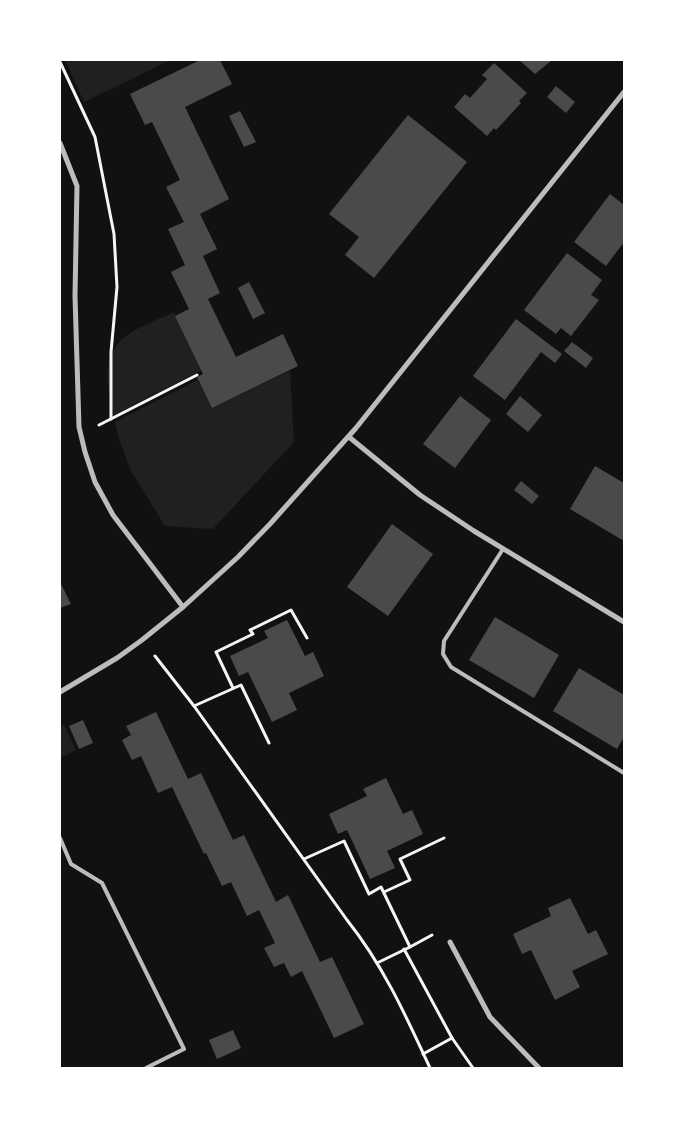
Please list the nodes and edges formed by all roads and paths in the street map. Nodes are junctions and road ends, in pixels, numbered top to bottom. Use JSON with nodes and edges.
{"nodes":[{"id":1,"x":60,"y":62,"type":"edge"},
{"id":2,"x":624,"y":92,"type":"edge"},
{"id":3,"x":60,"y":143,"type":"edge"},
{"id":4,"x":197,"y":375,"type":"dead end"},
{"id":5,"x":111,"y":419,"type":"junction"},
{"id":6,"x":79,"y":427,"type":"junction"},
{"id":7,"x":349,"y":436,"type":"junction"},
{"id":8,"x":503,"y":548,"type":"junction"},
{"id":9,"x":183,"y":607,"type":"junction"},
{"id":10,"x":624,"y":622,"type":"edge"},
{"id":11,"x":307,"y":638,"type":"dead end"},
{"id":12,"x":142,"y":640,"type":"junction"},
{"id":13,"x":233,"y":688,"type":"junction"},
{"id":14,"x":60,"y":692,"type":"edge"},
{"id":15,"x":194,"y":706,"type":"junction"},
{"id":16,"x":270,"y":743,"type":"dead end"},
{"id":17,"x":624,"y":773,"type":"edge"},
{"id":18,"x":60,"y":838,"type":"edge"},
{"id":19,"x":444,"y":838,"type":"dead end"},
{"id":20,"x":304,"y":858,"type":"junction"},
{"id":21,"x":384,"y":892,"type":"junction"},
{"id":22,"x":450,"y":942,"type":"dead end"},
{"id":23,"x":404,"y":949,"type":"junction"},
{"id":24,"x":377,"y":963,"type":"junction"},
{"id":25,"x":452,"y":1038,"type":"junction"},
{"id":26,"x":423,"y":1054,"type":"junction"},
{"id":27,"x":146,"y":1068,"type":"edge"},
{"id":28,"x":430,"y":1068,"type":"edge"},
{"id":29,"x":474,"y":1068,"type":"edge"},
{"id":30,"x":539,"y":1068,"type":"edge"}],
"edges":[{"from":1,"to":5,"type":"path"},
{"from":2,"to":7,"type":"street"},
{"from":3,"to":6,"type":"street"},
{"from":4,"to":5,"type":"path"},
{"from":5,"to":6,"type":"path"},
{"from":6,"to":9,"type":"street"},
{"from":7,"to":8,"type":"street"},
{"from":7,"to":9,"type":"street"},
{"from":8,"to":10,"type":"street"},
{"from":8,"to":17,"type":"lane"},
{"from":9,"to":12,"type":"street"},
{"from":11,"to":13,"type":"path"},
{"from":12,"to":14,"type":"street"},
{"from":12,"to":15,"type":"path"},
{"from":13,"to":15,"type":"path"},
{"from":13,"to":16,"type":"path"},
{"from":15,"to":20,"type":"path"},
{"from":18,"to":27,"type":"lane"},
{"from":19,"to":21,"type":"path"},
{"from":20,"to":21,"type":"path"},
{"from":20,"to":24,"type":"path"},
{"from":21,"to":23,"type":"path"},
{"from":22,"to":30,"type":"street"},
{"from":23,"to":24,"type":"path"},
{"from":23,"to":25,"type":"path"},
{"from":24,"to":26,"type":"path"},
{"from":25,"to":26,"type":"path"},
{"from":25,"to":29,"type":"path"},
{"from":26,"to":28,"type":"path"}]}
